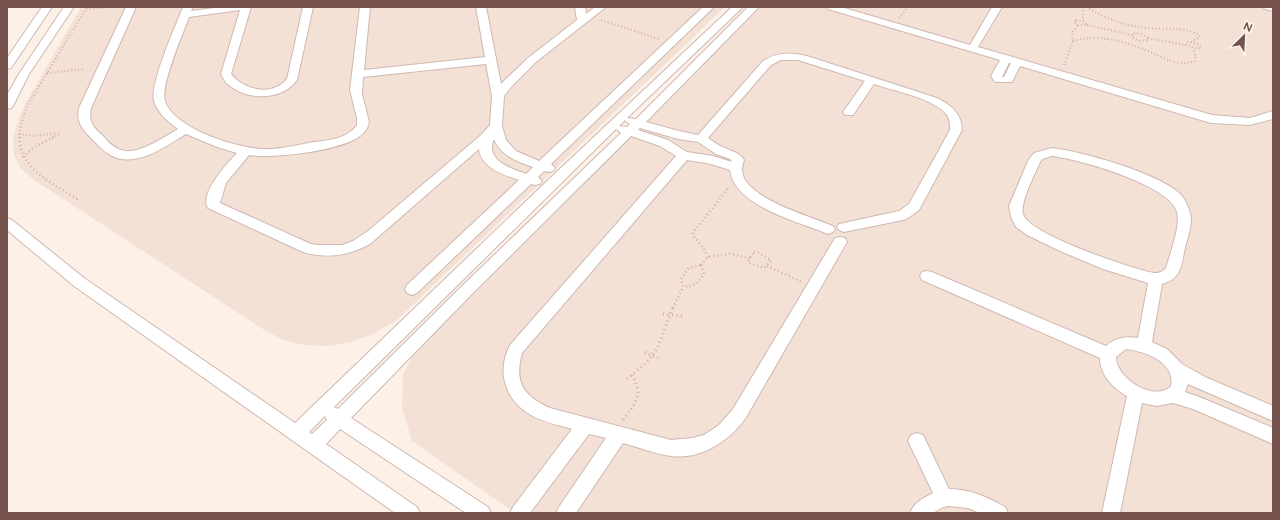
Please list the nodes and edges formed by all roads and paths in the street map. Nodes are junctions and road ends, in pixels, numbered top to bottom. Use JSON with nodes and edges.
{"nodes":[{"id":1,"x":47,"y":7,"type":"edge"},
{"id":2,"x":69,"y":7,"type":"edge"},
{"id":3,"x":108,"y":7,"type":"edge"},
{"id":4,"x":132,"y":7,"type":"edge"},
{"id":5,"x":245,"y":7,"type":"edge"},
{"id":6,"x":308,"y":7,"type":"edge"},
{"id":7,"x":365,"y":7,"type":"edge"},
{"id":8,"x":481,"y":7,"type":"edge"},
{"id":9,"x":580,"y":7,"type":"edge"},
{"id":10,"x":601,"y":7,"type":"edge"},
{"id":11,"x":709,"y":7,"type":"edge"},
{"id":12,"x":738,"y":7,"type":"edge"},
{"id":13,"x":754,"y":7,"type":"edge"},
{"id":14,"x":831,"y":7,"type":"edge"},
{"id":15,"x":997,"y":7,"type":"edge"},
{"id":16,"x":1083,"y":7,"type":"edge"},
{"id":17,"x":1086,"y":7,"type":"edge"},
{"id":18,"x":1268,"y":7,"type":"edge"},
{"id":19,"x":86,"y":8,"type":"edge"},
{"id":20,"x":1273,"y":8,"type":"edge"},
{"id":21,"x":186,"y":11,"type":"edge"},
{"id":22,"x":586,"y":19,"type":"junction"},
{"id":23,"x":1083,"y":21,"type":"junction"},
{"id":24,"x":1087,"y":24,"type":"junction"},
{"id":25,"x":1078,"y":25,"type":"junction"},
{"id":26,"x":1147,"y":28,"type":"junction"},
{"id":27,"x":1142,"y":34,"type":"junction"},
{"id":28,"x":1132,"y":35,"type":"junction"},
{"id":29,"x":1148,"y":38,"type":"junction"},
{"id":30,"x":1073,"y":41,"type":"junction"},
{"id":31,"x":1139,"y":41,"type":"junction"},
{"id":32,"x":1192,"y":42,"type":"junction"},
{"id":33,"x":670,"y":43,"type":"junction"},
{"id":34,"x":1186,"y":45,"type":"junction"},
{"id":35,"x":1137,"y":47,"type":"junction"},
{"id":36,"x":972,"y":49,"type":"junction"},
{"id":37,"x":1193,"y":49,"type":"junction"},
{"id":38,"x":41,"y":50,"type":"junction"},
{"id":39,"x":17,"y":52,"type":"junction"},
{"id":40,"x":1006,"y":59,"type":"junction"},
{"id":41,"x":491,"y":60,"type":"junction"},
{"id":42,"x":1017,"y":62,"type":"junction"},
{"id":43,"x":7,"y":66,"type":"edge"},
{"id":44,"x":85,"y":69,"type":"dead end"},
{"id":45,"x":47,"y":74,"type":"junction"},
{"id":46,"x":358,"y":74,"type":"junction"},
{"id":47,"x":1060,"y":74,"type":"junction"},
{"id":48,"x":871,"y":80,"type":"junction"},
{"id":49,"x":498,"y":96,"type":"junction"},
{"id":50,"x":7,"y":106,"type":"edge"},
{"id":51,"x":849,"y":112,"type":"dead end"},
{"id":52,"x":1273,"y":115,"type":"edge"},
{"id":53,"x":617,"y":122,"type":"junction"},
{"id":54,"x":634,"y":127,"type":"junction"},
{"id":55,"x":186,"y":129,"type":"junction"},
{"id":56,"x":492,"y":130,"type":"junction"},
{"id":57,"x":19,"y":134,"type":"junction"},
{"id":58,"x":701,"y":139,"type":"junction"},
{"id":59,"x":246,"y":151,"type":"junction"},
{"id":60,"x":684,"y":155,"type":"junction"},
{"id":61,"x":23,"y":157,"type":"junction"},
{"id":62,"x":541,"y":166,"type":"junction"},
{"id":63,"x":736,"y":166,"type":"junction"},
{"id":64,"x":565,"y":172,"type":"junction"},
{"id":65,"x":529,"y":179,"type":"junction"},
{"id":66,"x":739,"y":179,"type":"junction"},
{"id":67,"x":550,"y":185,"type":"junction"},
{"id":68,"x":79,"y":200,"type":"dead end"},
{"id":69,"x":7,"y":223,"type":"edge"},
{"id":70,"x":844,"y":227,"type":"junction"},
{"id":71,"x":828,"y":229,"type":"junction"},
{"id":72,"x":840,"y":242,"type":"junction"},
{"id":73,"x":708,"y":257,"type":"junction"},
{"id":74,"x":750,"y":258,"type":"junction"},
{"id":75,"x":701,"y":265,"type":"junction"},
{"id":76,"x":767,"y":266,"type":"junction"},
{"id":77,"x":927,"y":276,"type":"dead end"},
{"id":78,"x":1156,"y":279,"type":"junction"},
{"id":79,"x":683,"y":287,"type":"junction"},
{"id":80,"x":813,"y":288,"type":"junction"},
{"id":81,"x":412,"y":289,"type":"dead end"},
{"id":82,"x":663,"y":314,"type":"dead end"},
{"id":83,"x":670,"y":314,"type":"junction"},
{"id":84,"x":684,"y":316,"type":"dead end"},
{"id":85,"x":1144,"y":345,"type":"junction"},
{"id":86,"x":645,"y":352,"type":"dead end"},
{"id":87,"x":1108,"y":354,"type":"junction"},
{"id":88,"x":652,"y":355,"type":"junction"},
{"id":89,"x":658,"y":358,"type":"dead end"},
{"id":90,"x":1177,"y":369,"type":"junction"},
{"id":91,"x":632,"y":375,"type":"junction"},
{"id":92,"x":627,"y":379,"type":"dead end"},
{"id":93,"x":349,"y":380,"type":"junction"},
{"id":94,"x":367,"y":390,"type":"junction"},
{"id":95,"x":1136,"y":393,"type":"junction"},
{"id":96,"x":1173,"y":396,"type":"junction"},
{"id":97,"x":322,"y":407,"type":"junction"},
{"id":98,"x":1273,"y":414,"type":"edge"},
{"id":99,"x":339,"y":419,"type":"junction"},
{"id":100,"x":585,"y":425,"type":"junction"},
{"id":101,"x":296,"y":433,"type":"junction"},
{"id":102,"x":619,"y":434,"type":"junction"},
{"id":103,"x":1273,"y":436,"type":"edge"},
{"id":104,"x":917,"y":441,"type":"dead end"},
{"id":105,"x":313,"y":445,"type":"junction"},
{"id":106,"x":944,"y":498,"type":"junction"},
{"id":107,"x":411,"y":513,"type":"edge"},
{"id":108,"x":482,"y":513,"type":"edge"},
{"id":109,"x":518,"y":513,"type":"edge"},
{"id":110,"x":565,"y":513,"type":"edge"},
{"id":111,"x":919,"y":513,"type":"edge"},
{"id":112,"x":999,"y":513,"type":"edge"},
{"id":113,"x":1111,"y":513,"type":"edge"}],
"edges":[{"from":1,"to":39,"type":"street"},
{"from":2,"to":38,"type":"street"},
{"from":3,"to":19,"type":"path"},
{"from":4,"to":55,"type":"street"},
{"from":5,"to":6,"type":"street"},
{"from":5,"to":21,"type":"street"},
{"from":7,"to":46,"type":"street"},
{"from":8,"to":41,"type":"street"},
{"from":9,"to":22,"type":"street"},
{"from":10,"to":22,"type":"street"},
{"from":11,"to":33,"type":"street"},
{"from":12,"to":53,"type":"street"},
{"from":13,"to":54,"type":"street"},
{"from":14,"to":36,"type":"street"},
{"from":15,"to":36,"type":"street"},
{"from":16,"to":23,"type":"path"},
{"from":17,"to":26,"type":"path"},
{"from":18,"to":20,"type":"street"},
{"from":19,"to":45,"type":"path"},
{"from":21,"to":55,"type":"street"},
{"from":22,"to":33,"type":"path"},
{"from":22,"to":49,"type":"street"},
{"from":23,"to":24,"type":"path"},
{"from":23,"to":25,"type":"path"},
{"from":24,"to":25,"type":"path"},
{"from":24,"to":28,"type":"path"},
{"from":25,"to":30,"type":"path"},
{"from":26,"to":27,"type":"path"},
{"from":26,"to":32,"type":"path"},
{"from":27,"to":28,"type":"path"},
{"from":27,"to":29,"type":"path"},
{"from":28,"to":31,"type":"path"},
{"from":29,"to":31,"type":"path"},
{"from":29,"to":34,"type":"path"},
{"from":30,"to":35,"type":"path"},
{"from":30,"to":47,"type":"path"},
{"from":31,"to":35,"type":"path"},
{"from":32,"to":34,"type":"path"},
{"from":32,"to":37,"type":"path"},
{"from":33,"to":62,"type":"street"},
{"from":34,"to":37,"type":"path"},
{"from":35,"to":37,"type":"path"},
{"from":36,"to":40,"type":"street"},
{"from":38,"to":39,"type":"street"},
{"from":38,"to":50,"type":"street"},
{"from":39,"to":43,"type":"street"},
{"from":40,"to":42,"type":"street"},
{"from":40,"to":42,"type":"street"},
{"from":41,"to":46,"type":"street"},
{"from":41,"to":49,"type":"street"},
{"from":42,"to":47,"type":"street"},
{"from":44,"to":45,"type":"path"},
{"from":45,"to":57,"type":"path"},
{"from":46,"to":59,"type":"street"},
{"from":47,"to":52,"type":"street"},
{"from":48,"to":51,"type":"street"},
{"from":48,"to":58,"type":"street"},
{"from":48,"to":70,"type":"street"},
{"from":49,"to":56,"type":"street"},
{"from":53,"to":54,"type":"street"},
{"from":53,"to":64,"type":"street"},
{"from":54,"to":58,"type":"street"},
{"from":54,"to":60,"type":"street"},
{"from":54,"to":94,"type":"street"},
{"from":55,"to":59,"type":"street"},
{"from":56,"to":59,"type":"street"},
{"from":56,"to":62,"type":"street"},
{"from":56,"to":65,"type":"street"},
{"from":57,"to":61,"type":"path"},
{"from":57,"to":61,"type":"path"},
{"from":58,"to":63,"type":"street"},
{"from":60,"to":63,"type":"street"},
{"from":60,"to":100,"type":"street"},
{"from":61,"to":68,"type":"path"},
{"from":62,"to":64,"type":"street"},
{"from":62,"to":65,"type":"street"},
{"from":63,"to":66,"type":"street"},
{"from":64,"to":67,"type":"street"},
{"from":65,"to":67,"type":"street"},
{"from":65,"to":81,"type":"street"},
{"from":66,"to":71,"type":"street"},
{"from":66,"to":73,"type":"path"},
{"from":67,"to":93,"type":"street"},
{"from":69,"to":101,"type":"street"},
{"from":70,"to":71,"type":"street"},
{"from":70,"to":72,"type":"street"},
{"from":71,"to":72,"type":"street"},
{"from":72,"to":80,"type":"street"},
{"from":73,"to":74,"type":"path"},
{"from":73,"to":75,"type":"path"},
{"from":74,"to":76,"type":"path"},
{"from":74,"to":76,"type":"path"},
{"from":75,"to":79,"type":"path"},
{"from":75,"to":79,"type":"path"},
{"from":76,"to":80,"type":"path"},
{"from":77,"to":87,"type":"street"},
{"from":78,"to":78,"type":"street"},
{"from":78,"to":85,"type":"street"},
{"from":79,"to":83,"type":"path"},
{"from":80,"to":102,"type":"street"},
{"from":82,"to":83,"type":"path"},
{"from":83,"to":84,"type":"path"},
{"from":83,"to":88,"type":"path"},
{"from":85,"to":87,"type":"street"},
{"from":85,"to":90,"type":"street"},
{"from":86,"to":88,"type":"path"},
{"from":87,"to":95,"type":"street"},
{"from":88,"to":89,"type":"path"},
{"from":88,"to":91,"type":"path"},
{"from":90,"to":96,"type":"street"},
{"from":90,"to":98,"type":"street"},
{"from":91,"to":92,"type":"path"},
{"from":91,"to":102,"type":"path"},
{"from":93,"to":94,"type":"street"},
{"from":93,"to":97,"type":"street"},
{"from":94,"to":99,"type":"street"},
{"from":95,"to":96,"type":"street"},
{"from":95,"to":113,"type":"street"},
{"from":96,"to":103,"type":"street"},
{"from":97,"to":99,"type":"street"},
{"from":97,"to":101,"type":"street"},
{"from":99,"to":105,"type":"street"},
{"from":99,"to":108,"type":"street"},
{"from":100,"to":102,"type":"street"},
{"from":100,"to":109,"type":"street"},
{"from":101,"to":105,"type":"street"},
{"from":102,"to":110,"type":"street"},
{"from":104,"to":106,"type":"street"},
{"from":105,"to":107,"type":"street"},
{"from":106,"to":111,"type":"street"},
{"from":106,"to":112,"type":"street"}]}
